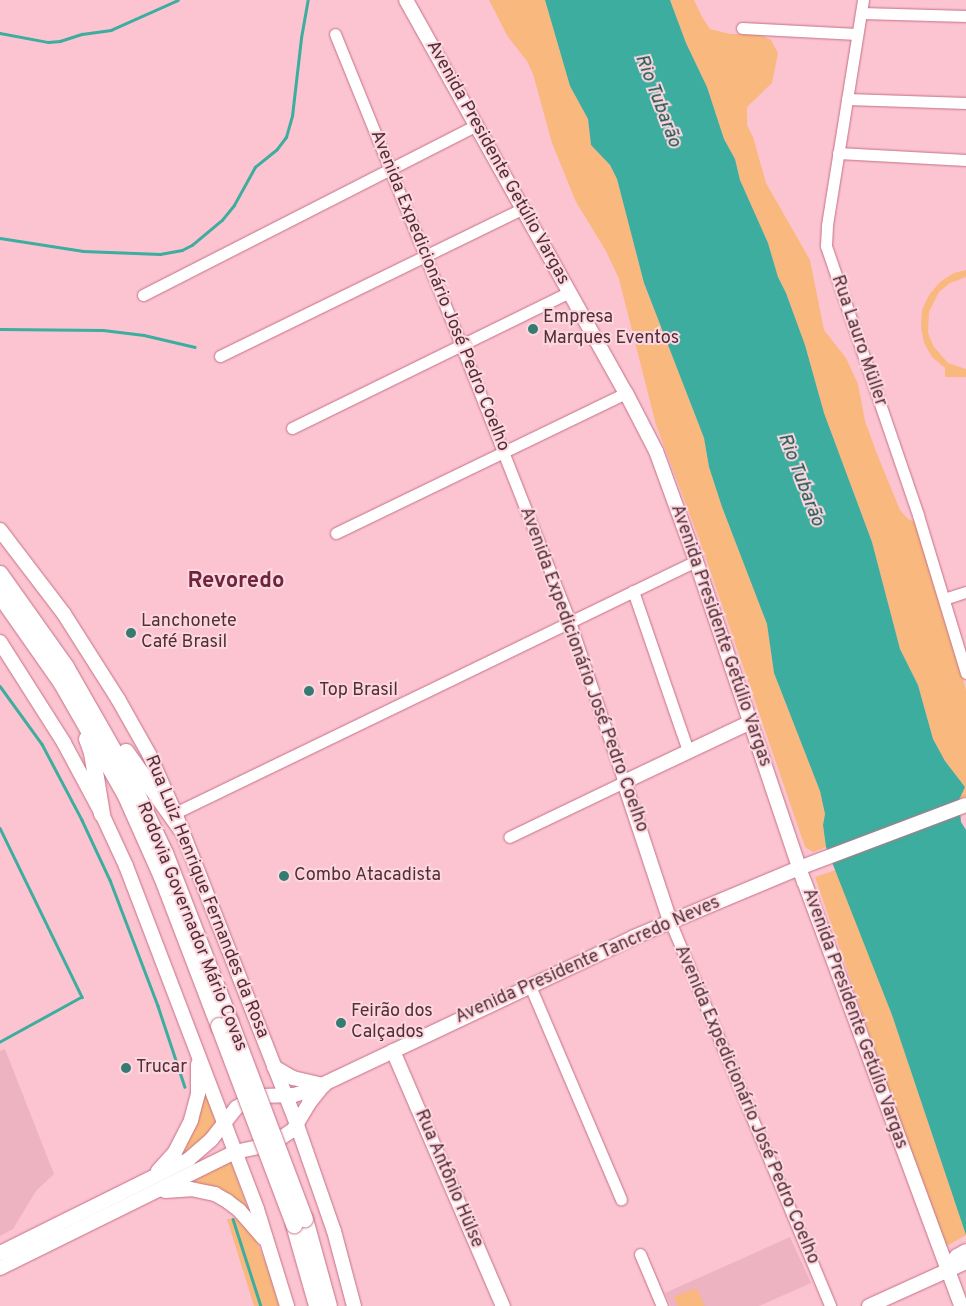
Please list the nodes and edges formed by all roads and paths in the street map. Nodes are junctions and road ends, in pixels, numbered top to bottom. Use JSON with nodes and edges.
{"nodes":[{"id":1,"x":406,"y":0,"type":"edge"},
{"id":2,"x":863,"y":0,"type":"edge"},
{"id":3,"x":861,"y":13,"type":"junction"},
{"id":4,"x":966,"y":16,"type":"edge"},
{"id":5,"x":742,"y":28,"type":"dead end"},
{"id":6,"x":335,"y":34,"type":"dead end"},
{"id":7,"x":857,"y":34,"type":"junction"},
{"id":8,"x":847,"y":99,"type":"junction"},
{"id":9,"x":966,"y":103,"type":"edge"},
{"id":10,"x":477,"y":125,"type":"junction"},
{"id":11,"x":838,"y":153,"type":"junction"},
{"id":12,"x":966,"y":160,"type":"edge"},
{"id":13,"x":390,"y":169,"type":"junction"},
{"id":14,"x":522,"y":209,"type":"junction"},
{"id":15,"x":426,"y":257,"type":"junction"},
{"id":16,"x":569,"y":292,"type":"junction"},
{"id":17,"x":143,"y":295,"type":"dead end"},
{"id":18,"x":461,"y":345,"type":"junction"},
{"id":19,"x":220,"y":356,"type":"dead end"},
{"id":20,"x":626,"y":392,"type":"junction"},
{"id":21,"x":292,"y":428,"type":"dead end"},
{"id":22,"x":504,"y":452,"type":"junction"},
{"id":23,"x":0,"y":530,"type":"edge"},
{"id":24,"x":336,"y":533,"type":"dead end"},
{"id":25,"x":696,"y":561,"type":"junction"},
{"id":26,"x":0,"y":574,"type":"edge"},
{"id":27,"x":633,"y":591,"type":"junction"},
{"id":28,"x":966,"y":592,"type":"edge"},
{"id":29,"x":0,"y":595,"type":"edge"},
{"id":30,"x":944,"y":599,"type":"junction"},
{"id":31,"x":570,"y":622,"type":"junction"},
{"id":32,"x":0,"y":642,"type":"edge"},
{"id":33,"x":966,"y":673,"type":"edge"},
{"id":34,"x":63,"y":675,"type":"junction"},
{"id":35,"x":751,"y":722,"type":"junction"},
{"id":36,"x":688,"y":751,"type":"junction"},
{"id":37,"x":624,"y":782,"type":"junction"},
{"id":38,"x":966,"y":805,"type":"edge"},
{"id":39,"x":175,"y":813,"type":"junction"},
{"id":40,"x":102,"y":814,"type":"junction"},
{"id":41,"x":181,"y":829,"type":"junction"},
{"id":42,"x":509,"y":837,"type":"dead end"},
{"id":43,"x":805,"y":866,"type":"junction"},
{"id":44,"x":670,"y":922,"type":"junction"},
{"id":45,"x":530,"y":986,"type":"junction"},
{"id":46,"x":197,"y":1051,"type":"junction"},
{"id":47,"x":393,"y":1051,"type":"junction"},
{"id":48,"x":274,"y":1067,"type":"junction"},
{"id":49,"x":324,"y":1085,"type":"junction"},
{"id":50,"x":285,"y":1095,"type":"junction"},
{"id":51,"x":224,"y":1122,"type":"junction"},
{"id":52,"x":297,"y":1125,"type":"junction"},
{"id":53,"x":235,"y":1152,"type":"junction"},
{"id":54,"x":142,"y":1183,"type":"junction"},
{"id":55,"x":621,"y":1199,"type":"dead end"},
{"id":56,"x":137,"y":1202,"type":"junction"},
{"id":57,"x":299,"y":1222,"type":"junction"},
{"id":58,"x":269,"y":1245,"type":"junction"},
{"id":59,"x":0,"y":1253,"type":"edge"},
{"id":60,"x":640,"y":1254,"type":"dead end"},
{"id":61,"x":963,"y":1258,"type":"edge"},
{"id":62,"x":0,"y":1268,"type":"edge"},
{"id":63,"x":946,"y":1270,"type":"junction"},
{"id":64,"x":287,"y":1306,"type":"edge"},
{"id":65,"x":316,"y":1306,"type":"edge"},
{"id":66,"x":329,"y":1306,"type":"edge"},
{"id":67,"x":354,"y":1306,"type":"edge"},
{"id":68,"x":503,"y":1306,"type":"edge"},
{"id":69,"x":662,"y":1306,"type":"edge"},
{"id":70,"x":830,"y":1306,"type":"edge"},
{"id":71,"x":869,"y":1306,"type":"edge"},
{"id":72,"x":960,"y":1306,"type":"edge"}],
"edges":[{"from":1,"to":10,"type":"main road","name":"Avenida Presidente Getúlio Vargas"},
{"from":2,"to":3,"type":"street","name":"Rua Lauro Müller"},
{"from":3,"to":4,"type":"street"},
{"from":3,"to":7,"type":"street","name":"Rua Lauro Müller"},
{"from":5,"to":7,"type":"street"},
{"from":6,"to":13,"type":"street","name":"Avenida Expedicionário José Pedro Coelho"},
{"from":7,"to":8,"type":"street","name":"Rua Lauro Müller"},
{"from":8,"to":9,"type":"street"},
{"from":8,"to":11,"type":"street","name":"Rua Lauro Müller"},
{"from":10,"to":13,"type":"street"},
{"from":10,"to":14,"type":"main road","name":"Avenida Presidente Getúlio Vargas"},
{"from":11,"to":12,"type":"street"},
{"from":11,"to":30,"type":"street","name":"Rua Lauro Müller"},
{"from":13,"to":15,"type":"street","name":"Avenida Expedicionário José Pedro Coelho"},
{"from":13,"to":17,"type":"street"},
{"from":14,"to":15,"type":"street"},
{"from":14,"to":16,"type":"main road","name":"Avenida Presidente Getúlio Vargas"},
{"from":15,"to":18,"type":"street","name":"Avenida Expedicionário José Pedro Coelho"},
{"from":15,"to":19,"type":"street"},
{"from":16,"to":18,"type":"street"},
{"from":16,"to":20,"type":"main road","name":"Avenida Presidente Getúlio Vargas"},
{"from":18,"to":21,"type":"street"},
{"from":18,"to":22,"type":"street","name":"Avenida Expedicionário José Pedro Coelho"},
{"from":20,"to":22,"type":"street"},
{"from":20,"to":25,"type":"main road","name":"Avenida Presidente Getúlio Vargas"},
{"from":22,"to":24,"type":"street"},
{"from":22,"to":31,"type":"street","name":"Avenida Expedicionário José Pedro Coelho"},
{"from":23,"to":39,"type":"main road","name":"Rua Luiz Henrique Fernandes da Rosa"},
{"from":25,"to":27,"type":"street"},
{"from":25,"to":35,"type":"main road","name":"Avenida Presidente Getúlio Vargas"},
{"from":26,"to":34,"type":"highway","name":"Rodovia Governador Mário Covas"},
{"from":27,"to":31,"type":"street"},
{"from":27,"to":36,"type":"street"},
{"from":28,"to":30,"type":"street"},
{"from":29,"to":34,"type":"highway","name":"Rodovia Governador Mário Covas"},
{"from":30,"to":33,"type":"street","name":"Rua Lauro Müller"},
{"from":31,"to":37,"type":"street","name":"Avenida Expedicionário José Pedro Coelho"},
{"from":31,"to":39,"type":"street"},
{"from":32,"to":40,"type":"main road"},
{"from":34,"to":40,"type":"highway"},
{"from":34,"to":41,"type":"highway"},
{"from":34,"to":57,"type":"highway","name":"Rodovia Governador Mário Covas","bridge":true},
{"from":35,"to":36,"type":"main road"},
{"from":35,"to":43,"type":"main road","name":"Avenida Presidente Getúlio Vargas"},
{"from":36,"to":37,"type":"main road"},
{"from":37,"to":42,"type":"street"},
{"from":37,"to":44,"type":"main road","name":"Avenida Expedicionário José Pedro Coelho"},
{"from":38,"to":43,"type":"main road","name":"Avenida Presidente Tancredo Neves"},
{"from":39,"to":41,"type":"main road","name":"Rua Luiz Henrique Fernandes da Rosa"},
{"from":40,"to":46,"type":"main road"},
{"from":41,"to":48,"type":"main road","name":"Rua Luiz Henrique Fernandes da Rosa"},
{"from":43,"to":44,"type":"main road","name":"Avenida Presidente Tancredo Neves"},
{"from":43,"to":63,"type":"main road","name":"Avenida Presidente Getúlio Vargas"},
{"from":44,"to":45,"type":"main road","name":"Avenida Presidente Tancredo Neves"},
{"from":44,"to":70,"type":"street","name":"Avenida Expedicionário José Pedro Coelho"},
{"from":45,"to":47,"type":"main road","name":"Avenida Presidente Tancredo Neves"},
{"from":45,"to":55,"type":"street"},
{"from":46,"to":51,"type":"main road"},
{"from":46,"to":54,"type":"main road"},
{"from":47,"to":49,"type":"main road","name":"Avenida Presidente Tancredo Neves"},
{"from":47,"to":68,"type":"main road","name":"Rua Antônio Hülse"},
{"from":48,"to":49,"type":"main road"},
{"from":48,"to":50,"type":"main road","name":"Rua Luiz Henrique Fernandes da Rosa"},
{"from":49,"to":50,"type":"main road","name":"Avenida Presidente Tancredo Neves"},
{"from":49,"to":52,"type":"main road","name":"Avenida Presidente Tancredo Neves"},
{"from":50,"to":51,"type":"main road"},
{"from":50,"to":52,"type":"main road"},
{"from":51,"to":53,"type":"main road"},
{"from":51,"to":54,"type":"main road"},
{"from":52,"to":53,"type":"main road"},
{"from":52,"to":67,"type":"main road"},
{"from":53,"to":56,"type":"main road"},
{"from":53,"to":58,"type":"main road"},
{"from":54,"to":59,"type":"main road"},
{"from":56,"to":58,"type":"main road"},
{"from":56,"to":62,"type":"main road"},
{"from":57,"to":65,"type":"highway","name":"Rodovia Governador Mário Covas"},
{"from":57,"to":66,"type":"highway","name":"Rodovia Governador Mário Covas"},
{"from":58,"to":64,"type":"main road"},
{"from":60,"to":69,"type":"street"},
{"from":61,"to":63,"type":"main road"},
{"from":63,"to":71,"type":"main road"},
{"from":63,"to":72,"type":"main road","name":"Avenida Presidente Getúlio Vargas"}]}
